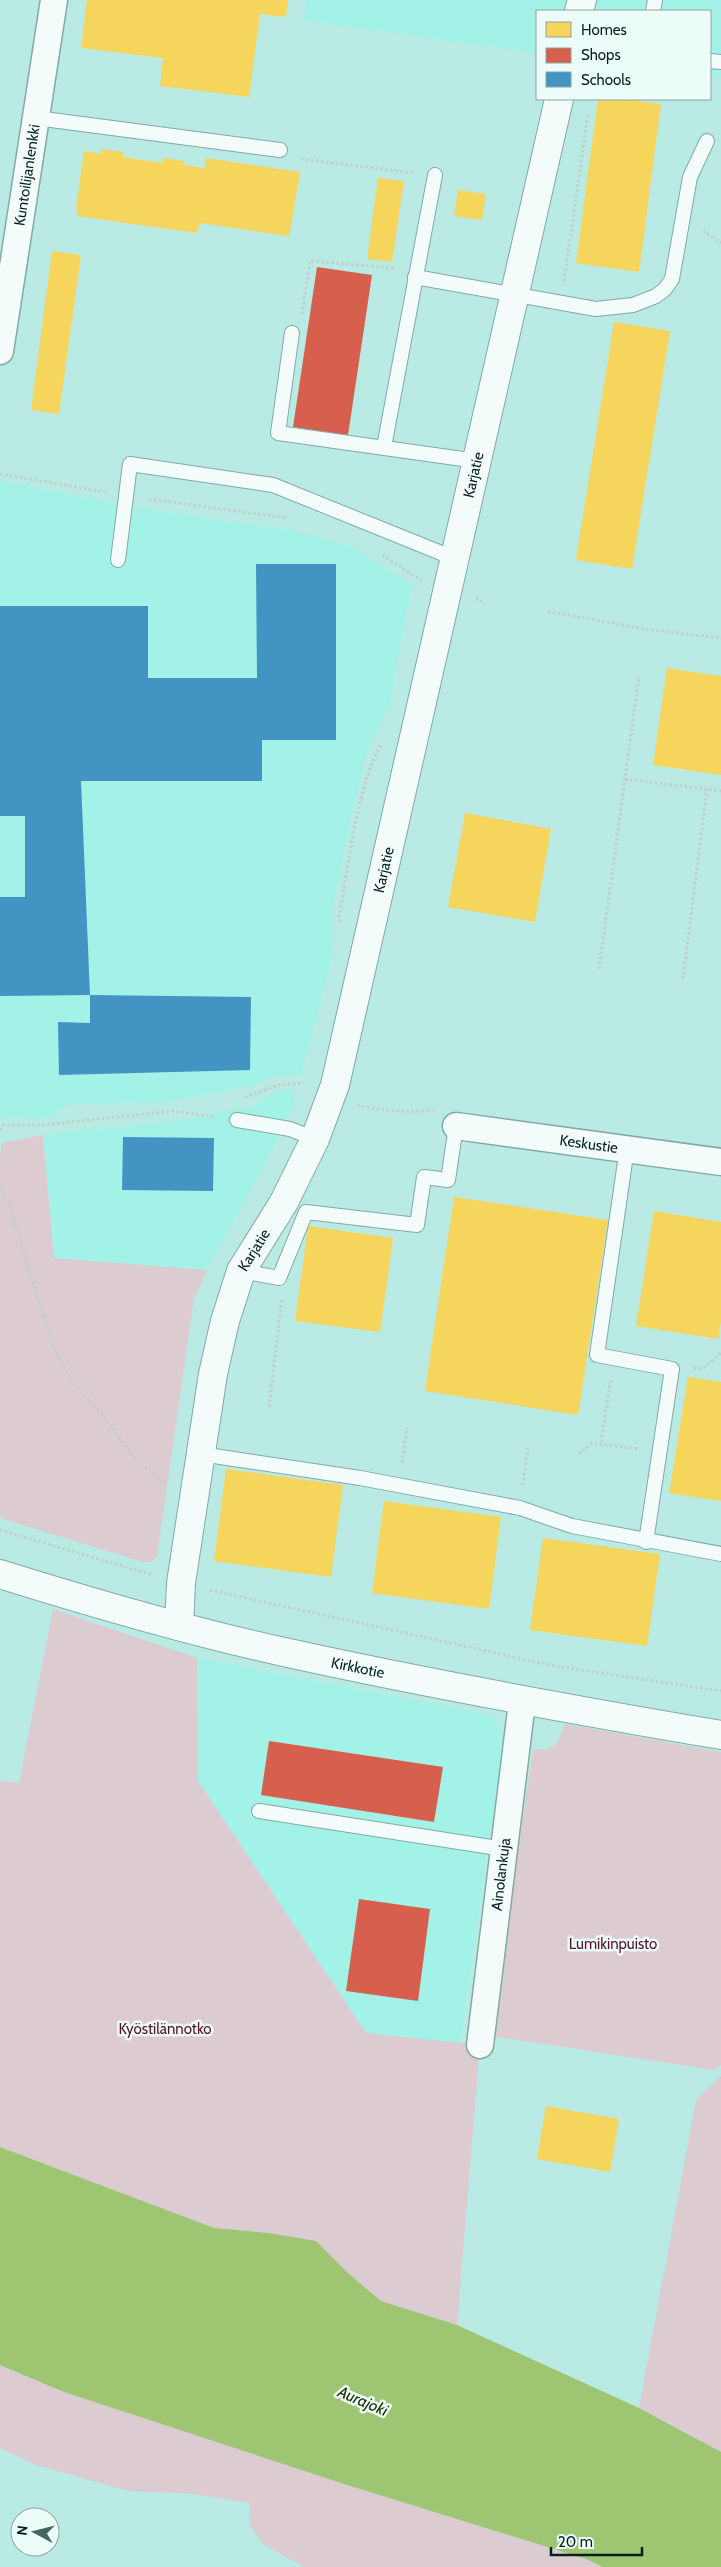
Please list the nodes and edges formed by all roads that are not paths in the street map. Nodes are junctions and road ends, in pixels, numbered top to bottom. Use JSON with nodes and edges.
{"nodes":[{"id":1,"x":54,"y":0,"type":"edge"},
{"id":2,"x":559,"y":100,"type":"edge"},
{"id":3,"x":36,"y":118,"type":"junction"},
{"id":4,"x":707,"y":141,"type":"dead end"},
{"id":5,"x":280,"y":150,"type":"dead end"},
{"id":6,"x":434,"y":175,"type":"dead end"},
{"id":7,"x":416,"y":274,"type":"junction"},
{"id":8,"x":515,"y":297,"type":"junction"},
{"id":9,"x":292,"y":333,"type":"road end"},
{"id":10,"x":0,"y":351,"type":"edge"},
{"id":11,"x":384,"y":447,"type":"junction"},
{"id":12,"x":477,"y":461,"type":"junction"},
{"id":13,"x":456,"y":559,"type":"junction"},
{"id":14,"x":118,"y":560,"type":"dead end"},
{"id":15,"x":236,"y":1120,"type":"road end"},
{"id":16,"x":456,"y":1126,"type":"joint"},
{"id":17,"x":302,"y":1134,"type":"junction"},
{"id":18,"x":627,"y":1148,"type":"junction"},
{"id":19,"x":721,"y":1162,"type":"edge"},
{"id":20,"x":241,"y":1272,"type":"junction"},
{"id":21,"x":201,"y":1454,"type":"junction"},
{"id":22,"x":646,"y":1542,"type":"junction"},
{"id":23,"x":721,"y":1554,"type":"edge"},
{"id":24,"x":0,"y":1574,"type":"edge"},
{"id":25,"x":179,"y":1626,"type":"junction"},
{"id":26,"x":522,"y":1702,"type":"junction"},
{"id":27,"x":721,"y":1734,"type":"edge"},
{"id":28,"x":259,"y":1811,"type":"dead end"},
{"id":29,"x":504,"y":1849,"type":"junction"},
{"id":30,"x":480,"y":2045,"type":"dead end"}],
"edges":[{"from":1,"to":3,"type":"street","name":"Kuntoilijanlenkki"},
{"from":2,"to":8,"type":"street","name":"Karjatie"},
{"from":3,"to":5,"type":"lane"},
{"from":3,"to":10,"type":"street","name":"Kuntoilijanlenkki"},
{"from":4,"to":8,"type":"lane"},
{"from":6,"to":7,"type":"lane"},
{"from":7,"to":8,"type":"lane"},
{"from":7,"to":11,"type":"lane"},
{"from":8,"to":12,"type":"street","name":"Karjatie"},
{"from":9,"to":11,"type":"lane"},
{"from":11,"to":12,"type":"lane"},
{"from":12,"to":13,"type":"street","name":"Karjatie"},
{"from":13,"to":14,"type":"lane"},
{"from":13,"to":17,"type":"street","name":"Karjatie"},
{"from":15,"to":17,"type":"lane"},
{"from":16,"to":18,"type":"street","name":"Keskustie"},
{"from":16,"to":20,"type":"lane"},
{"from":17,"to":20,"type":"street","name":"Karjatie"},
{"from":18,"to":19,"type":"street","name":"Keskustie"},
{"from":18,"to":22,"type":"lane"},
{"from":20,"to":21,"type":"street","name":"Karjatie"},
{"from":21,"to":22,"type":"lane"},
{"from":21,"to":25,"type":"street","name":"Karjatie"},
{"from":22,"to":23,"type":"lane"},
{"from":24,"to":25,"type":"street","name":"Kirkkotie"},
{"from":25,"to":26,"type":"street","name":"Kirkkotie"},
{"from":26,"to":27,"type":"street","name":"Kirkkotie"},
{"from":26,"to":29,"type":"street","name":"Ainolankuja"},
{"from":28,"to":29,"type":"lane"},
{"from":29,"to":30,"type":"street","name":"Ainolankuja"}]}
